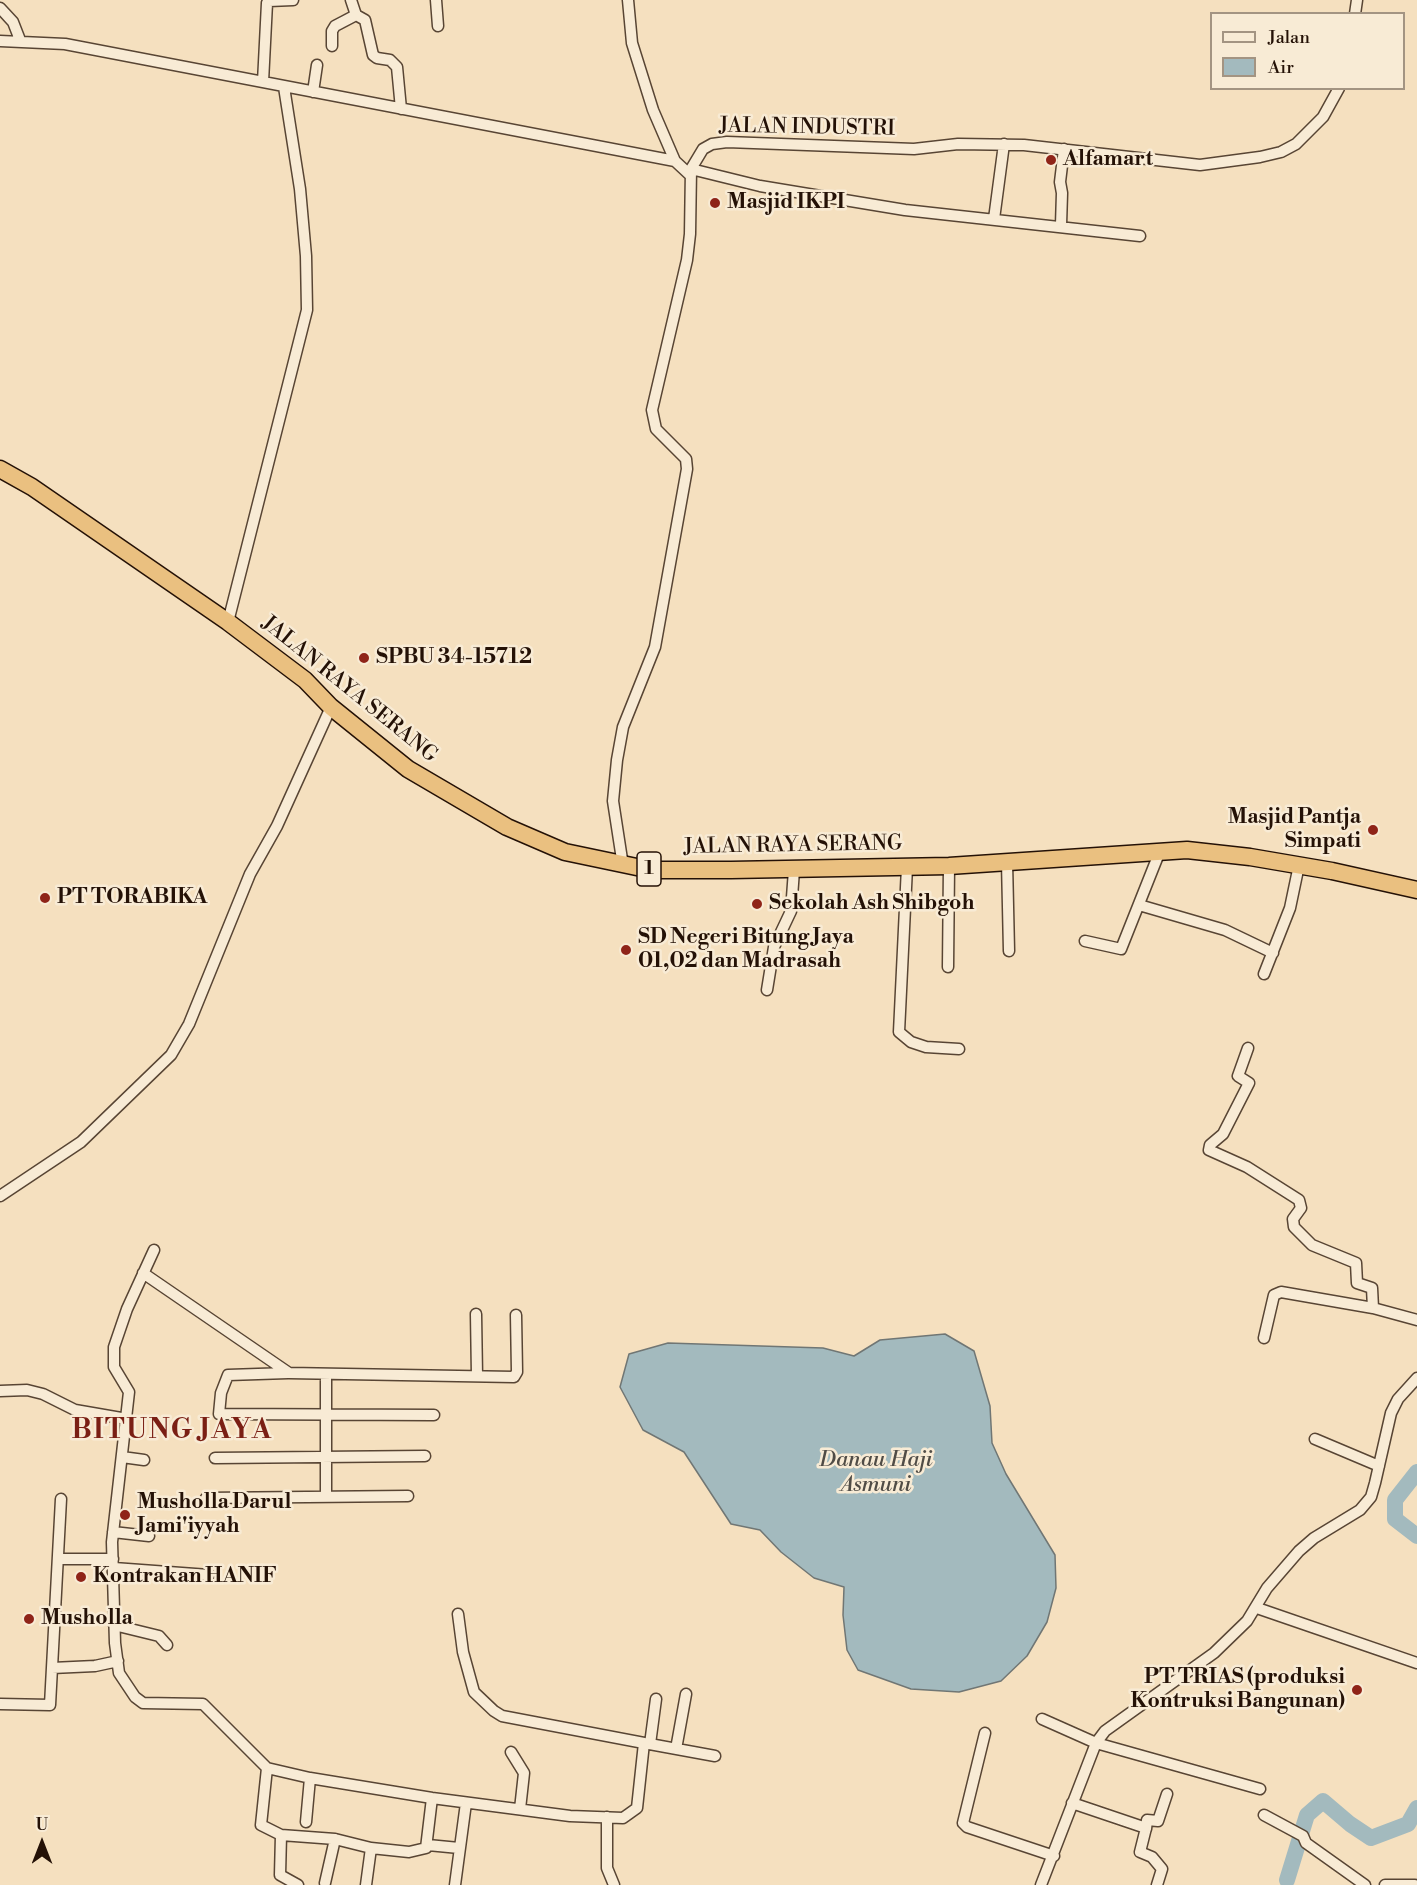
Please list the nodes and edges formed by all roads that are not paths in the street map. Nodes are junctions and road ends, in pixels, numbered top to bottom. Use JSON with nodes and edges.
{"nodes":[{"id":1,"x":293,"y":0,"type":"edge"},
{"id":2,"x":351,"y":0,"type":"edge"},
{"id":3,"x":436,"y":0,"type":"edge"},
{"id":4,"x":628,"y":0,"type":"edge"},
{"id":5,"x":0,"y":8,"type":"edge"},
{"id":6,"x":356,"y":15,"type":"junction"},
{"id":7,"x":438,"y":26,"type":"dead end"},
{"id":8,"x":12,"y":40,"type":"edge"},
{"id":9,"x":332,"y":46,"type":"dead end"},
{"id":10,"x":317,"y":65,"type":"dead end"},
{"id":11,"x":263,"y":82,"type":"junction"},
{"id":12,"x":284,"y":87,"type":"junction"},
{"id":13,"x":1338,"y":90,"type":"edge"},
{"id":14,"x":313,"y":92,"type":"junction"},
{"id":15,"x":401,"y":109,"type":"junction"},
{"id":16,"x":1005,"y":144,"type":"junction"},
{"id":17,"x":1064,"y":149,"type":"junction"},
{"id":18,"x":675,"y":160,"type":"junction"},
{"id":19,"x":691,"y":172,"type":"junction"},
{"id":20,"x":994,"y":219,"type":"junction"},
{"id":21,"x":1061,"y":225,"type":"junction"},
{"id":22,"x":1140,"y":236,"type":"dead end"},
{"id":23,"x":0,"y":469,"type":"edge"},
{"id":24,"x":228,"y":622,"type":"junction"},
{"id":25,"x":331,"y":707,"type":"junction"},
{"id":26,"x":1160,"y":851,"type":"junction"},
{"id":27,"x":1007,"y":862,"type":"junction"},
{"id":28,"x":1299,"y":865,"type":"junction"},
{"id":29,"x":622,"y":866,"type":"junction"},
{"id":30,"x":949,"y":866,"type":"junction"},
{"id":31,"x":908,"y":867,"type":"junction"},
{"id":32,"x":794,"y":870,"type":"junction"},
{"id":33,"x":1417,"y":890,"type":"edge"},
{"id":34,"x":1139,"y":905,"type":"junction"},
{"id":35,"x":1085,"y":941,"type":"dead end"},
{"id":36,"x":1009,"y":951,"type":"dead end"},
{"id":37,"x":1273,"y":953,"type":"junction"},
{"id":38,"x":948,"y":967,"type":"dead end"},
{"id":39,"x":1264,"y":974,"type":"dead end"},
{"id":40,"x":767,"y":990,"type":"dead end"},
{"id":41,"x":1248,"y":1048,"type":"dead end"},
{"id":42,"x":959,"y":1049,"type":"dead end"},
{"id":43,"x":0,"y":1196,"type":"edge"},
{"id":44,"x":154,"y":1250,"type":"dead end"},
{"id":45,"x":143,"y":1273,"type":"junction"},
{"id":46,"x":1373,"y":1308,"type":"junction"},
{"id":47,"x":476,"y":1314,"type":"dead end"},
{"id":48,"x":516,"y":1315,"type":"dead end"},
{"id":49,"x":1417,"y":1320,"type":"edge"},
{"id":50,"x":1264,"y":1338,"type":"dead end"},
{"id":51,"x":289,"y":1373,"type":"junction"},
{"id":52,"x":326,"y":1374,"type":"junction"},
{"id":53,"x":477,"y":1376,"type":"junction"},
{"id":54,"x":1417,"y":1378,"type":"edge"},
{"id":55,"x":0,"y":1391,"type":"edge"},
{"id":56,"x":434,"y":1415,"type":"dead end"},
{"id":57,"x":325,"y":1416,"type":"junction"},
{"id":58,"x":127,"y":1419,"type":"junction"},
{"id":59,"x":1315,"y":1439,"type":"dead end"},
{"id":60,"x":325,"y":1456,"type":"junction"},
{"id":61,"x":425,"y":1456,"type":"dead end"},
{"id":62,"x":122,"y":1457,"type":"junction"},
{"id":63,"x":215,"y":1458,"type":"dead end"},
{"id":64,"x":144,"y":1460,"type":"dead end"},
{"id":65,"x":1379,"y":1466,"type":"junction"},
{"id":66,"x":326,"y":1495,"type":"junction"},
{"id":67,"x":408,"y":1496,"type":"dead end"},
{"id":68,"x":206,"y":1498,"type":"dead end"},
{"id":69,"x":60,"y":1499,"type":"dead end"},
{"id":70,"x":113,"y":1532,"type":"junction"},
{"id":71,"x":150,"y":1536,"type":"dead end"},
{"id":72,"x":58,"y":1559,"type":"junction"},
{"id":73,"x":114,"y":1564,"type":"junction"},
{"id":74,"x":209,"y":1575,"type":"dead end"},
{"id":75,"x":1257,"y":1608,"type":"junction"},
{"id":76,"x":458,"y":1614,"type":"dead end"},
{"id":77,"x":114,"y":1625,"type":"junction"},
{"id":78,"x":167,"y":1645,"type":"dead end"},
{"id":79,"x":117,"y":1661,"type":"junction"},
{"id":80,"x":1417,"y":1663,"type":"edge"},
{"id":81,"x":52,"y":1668,"type":"junction"},
{"id":82,"x":686,"y":1694,"type":"dead end"},
{"id":83,"x":656,"y":1699,"type":"dead end"},
{"id":84,"x":0,"y":1704,"type":"edge"},
{"id":85,"x":1042,"y":1719,"type":"dead end"},
{"id":86,"x":985,"y":1733,"type":"dead end"},
{"id":87,"x":647,"y":1743,"type":"junction"},
{"id":88,"x":1096,"y":1743,"type":"junction"},
{"id":89,"x":676,"y":1749,"type":"junction"},
{"id":90,"x":510,"y":1752,"type":"dead end"},
{"id":91,"x":715,"y":1756,"type":"dead end"},
{"id":92,"x":267,"y":1768,"type":"junction"},
{"id":93,"x":310,"y":1778,"type":"junction"},
{"id":94,"x":1260,"y":1789,"type":"dead end"},
{"id":95,"x":1167,"y":1794,"type":"dead end"},
{"id":96,"x":432,"y":1798,"type":"junction"},
{"id":97,"x":466,"y":1803,"type":"junction"},
{"id":98,"x":1072,"y":1803,"type":"junction"},
{"id":99,"x":520,"y":1809,"type":"junction"},
{"id":100,"x":1263,"y":1815,"type":"dead end"},
{"id":101,"x":607,"y":1817,"type":"junction"},
{"id":102,"x":306,"y":1822,"type":"dead end"},
{"id":103,"x":1146,"y":1829,"type":"junction"},
{"id":104,"x":281,"y":1834,"type":"junction"},
{"id":105,"x":335,"y":1839,"type":"junction"},
{"id":106,"x":428,"y":1845,"type":"junction"},
{"id":107,"x":371,"y":1848,"type":"junction"},
{"id":108,"x":459,"y":1848,"type":"junction"},
{"id":109,"x":1054,"y":1856,"type":"junction"},
{"id":110,"x":325,"y":1883,"type":"dead end"},
{"id":111,"x":298,"y":1885,"type":"edge"},
{"id":112,"x":366,"y":1885,"type":"edge"},
{"id":113,"x":455,"y":1885,"type":"edge"},
{"id":114,"x":614,"y":1885,"type":"edge"},
{"id":115,"x":1041,"y":1885,"type":"edge"},
{"id":116,"x":1157,"y":1885,"type":"edge"},
{"id":117,"x":1365,"y":1885,"type":"edge"},
{"id":118,"x":1385,"y":1885,"type":"edge"},
{"id":119,"x":1415,"y":1885,"type":"edge"}],
"edges":[{"from":1,"to":11,"type":"street"},
{"from":2,"to":6,"type":"street"},
{"from":3,"to":7,"type":"street"},
{"from":4,"to":18,"type":"street"},
{"from":5,"to":8,"type":"street"},
{"from":6,"to":9,"type":"street"},
{"from":6,"to":15,"type":"street"},
{"from":8,"to":11,"type":"street"},
{"from":10,"to":14,"type":"street"},
{"from":11,"to":12,"type":"street"},
{"from":12,"to":14,"type":"street"},
{"from":12,"to":24,"type":"street"},
{"from":13,"to":17,"type":"street","name":"JALAN INDUSTRI"},
{"from":14,"to":15,"type":"street"},
{"from":15,"to":18,"type":"street"},
{"from":16,"to":17,"type":"street","name":"JALAN INDUSTRI"},
{"from":16,"to":19,"type":"street","name":"JALAN INDUSTRI"},
{"from":16,"to":20,"type":"street"},
{"from":17,"to":21,"type":"street"},
{"from":18,"to":19,"type":"street"},
{"from":19,"to":20,"type":"street"},
{"from":19,"to":29,"type":"street"},
{"from":20,"to":21,"type":"street"},
{"from":21,"to":22,"type":"street"},
{"from":23,"to":24,"type":"highway","name":"JALAN RAYA SERANG","number":"1"},
{"from":24,"to":25,"type":"highway","name":"JALAN RAYA SERANG","number":"1"},
{"from":25,"to":29,"type":"highway","name":"JALAN RAYA SERANG","number":"1"},
{"from":25,"to":43,"type":"street"},
{"from":26,"to":27,"type":"highway","name":"JALAN RAYA SERANG","number":"1"},
{"from":26,"to":28,"type":"highway","name":"JALAN RAYA SERANG","number":"1"},
{"from":26,"to":34,"type":"street"},
{"from":27,"to":30,"type":"highway","name":"JALAN RAYA SERANG","number":"1"},
{"from":27,"to":36,"type":"street"},
{"from":28,"to":33,"type":"highway","name":"JALAN RAYA SERANG","number":"1"},
{"from":28,"to":37,"type":"street"},
{"from":29,"to":32,"type":"highway","name":"JALAN RAYA SERANG","number":"1"},
{"from":30,"to":31,"type":"highway","name":"JALAN RAYA SERANG","number":"1"},
{"from":30,"to":38,"type":"street"},
{"from":31,"to":32,"type":"highway","name":"JALAN RAYA SERANG","number":"1"},
{"from":31,"to":42,"type":"street"},
{"from":32,"to":40,"type":"street"},
{"from":34,"to":35,"type":"street"},
{"from":34,"to":37,"type":"street"},
{"from":37,"to":39,"type":"street"},
{"from":41,"to":46,"type":"street"},
{"from":44,"to":45,"type":"street"},
{"from":45,"to":51,"type":"street"},
{"from":45,"to":58,"type":"street"},
{"from":46,"to":49,"type":"street"},
{"from":46,"to":50,"type":"street"},
{"from":47,"to":53,"type":"street"},
{"from":48,"to":53,"type":"street"},
{"from":51,"to":52,"type":"street"},
{"from":51,"to":57,"type":"street"},
{"from":52,"to":53,"type":"street"},
{"from":52,"to":57,"type":"street"},
{"from":54,"to":65,"type":"street"},
{"from":55,"to":58,"type":"street"},
{"from":56,"to":57,"type":"street"},
{"from":57,"to":60,"type":"street"},
{"from":58,"to":62,"type":"street"},
{"from":59,"to":65,"type":"street"},
{"from":60,"to":61,"type":"street"},
{"from":60,"to":63,"type":"street"},
{"from":60,"to":66,"type":"street"},
{"from":62,"to":64,"type":"street"},
{"from":62,"to":70,"type":"street"},
{"from":65,"to":75,"type":"street"},
{"from":66,"to":67,"type":"street"},
{"from":66,"to":68,"type":"street"},
{"from":69,"to":72,"type":"street"},
{"from":70,"to":71,"type":"street"},
{"from":70,"to":73,"type":"street"},
{"from":72,"to":73,"type":"street"},
{"from":72,"to":81,"type":"street"},
{"from":73,"to":74,"type":"street"},
{"from":73,"to":77,"type":"street"},
{"from":75,"to":80,"type":"street"},
{"from":75,"to":88,"type":"street"},
{"from":76,"to":87,"type":"street"},
{"from":77,"to":78,"type":"street"},
{"from":77,"to":79,"type":"street"},
{"from":79,"to":81,"type":"street"},
{"from":79,"to":92,"type":"street"},
{"from":81,"to":84,"type":"street"},
{"from":82,"to":89,"type":"street"},
{"from":83,"to":87,"type":"street"},
{"from":85,"to":88,"type":"street"},
{"from":86,"to":109,"type":"street"},
{"from":87,"to":89,"type":"street"},
{"from":87,"to":101,"type":"street"},
{"from":88,"to":94,"type":"street"},
{"from":88,"to":98,"type":"street"},
{"from":89,"to":91,"type":"street"},
{"from":90,"to":99,"type":"street"},
{"from":92,"to":93,"type":"street"},
{"from":92,"to":104,"type":"street"},
{"from":93,"to":96,"type":"street"},
{"from":93,"to":102,"type":"street"},
{"from":95,"to":103,"type":"street"},
{"from":96,"to":97,"type":"street"},
{"from":96,"to":106,"type":"street"},
{"from":97,"to":99,"type":"street"},
{"from":97,"to":108,"type":"street"},
{"from":98,"to":103,"type":"street"},
{"from":98,"to":109,"type":"street"},
{"from":99,"to":101,"type":"street"},
{"from":100,"to":117,"type":"street"},
{"from":101,"to":114,"type":"street"},
{"from":103,"to":116,"type":"street"},
{"from":104,"to":105,"type":"street"},
{"from":104,"to":111,"type":"street"},
{"from":105,"to":107,"type":"street"},
{"from":105,"to":110,"type":"street"},
{"from":106,"to":107,"type":"street"},
{"from":106,"to":108,"type":"street"},
{"from":107,"to":112,"type":"street"},
{"from":108,"to":113,"type":"street"},
{"from":109,"to":115,"type":"street"},
{"from":118,"to":119,"type":"street"}]}
